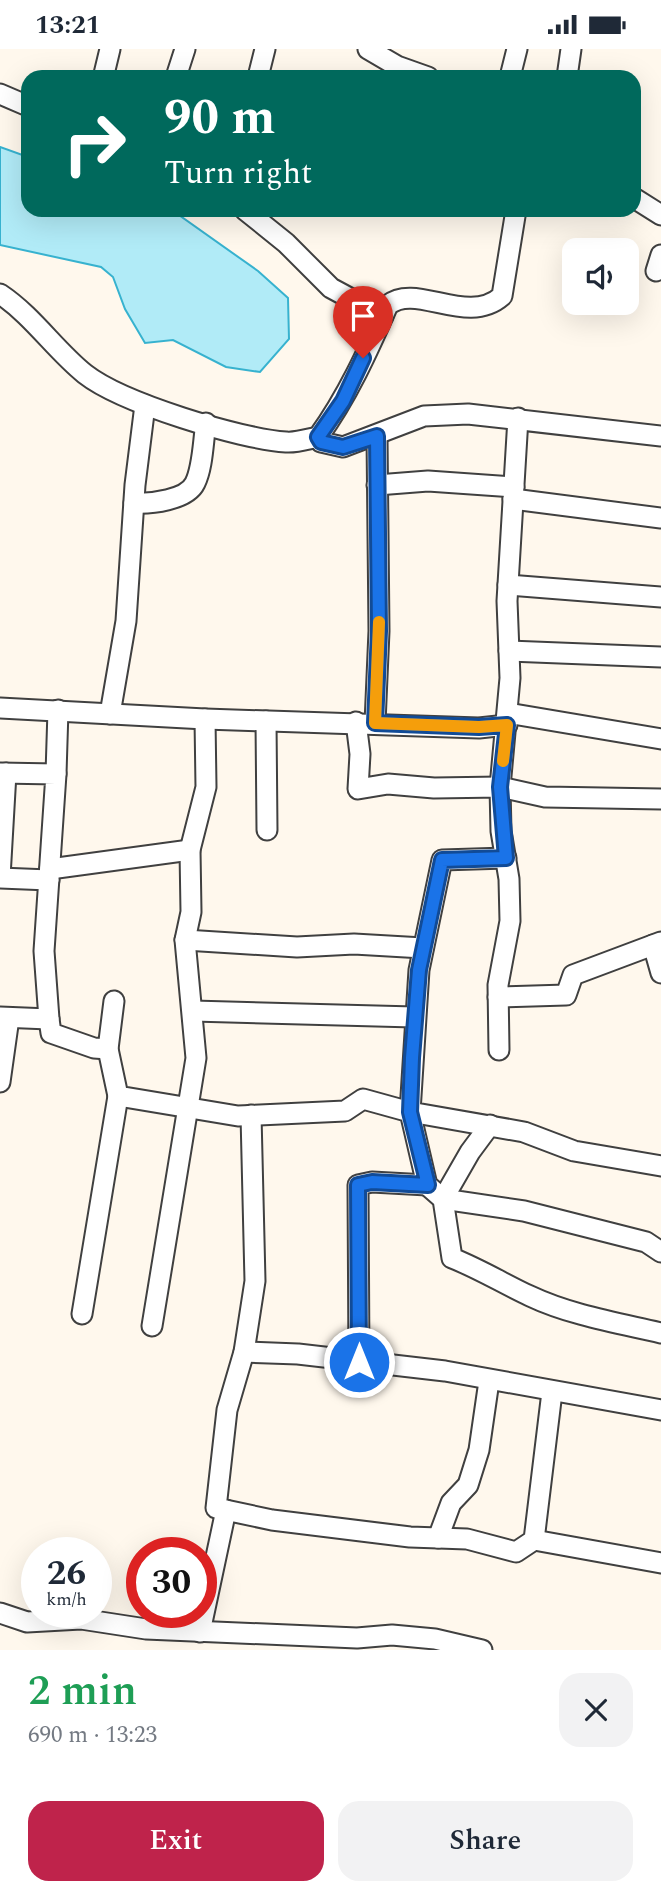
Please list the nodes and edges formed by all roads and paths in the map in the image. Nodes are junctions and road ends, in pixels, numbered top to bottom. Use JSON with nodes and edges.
{"nodes":[{"id":1,"x":110,"y":49,"type":"edge"},
{"id":2,"x":186,"y":49,"type":"edge"},
{"id":3,"x":265,"y":49,"type":"edge"},
{"id":4,"x":368,"y":49,"type":"edge"},
{"id":5,"x":517,"y":49,"type":"edge"},
{"id":6,"x":571,"y":49,"type":"edge"},
{"id":7,"x":105,"y":70,"type":"edge"},
{"id":8,"x":178,"y":70,"type":"edge"},
{"id":9,"x":260,"y":70,"type":"edge"},
{"id":10,"x":408,"y":70,"type":"edge"},
{"id":11,"x":512,"y":70,"type":"edge"},
{"id":12,"x":568,"y":70,"type":"edge"},
{"id":13,"x":0,"y":94,"type":"edge"},
{"id":14,"x":21,"y":103,"type":"edge"},
{"id":15,"x":641,"y":202,"type":"edge"},
{"id":16,"x":661,"y":215,"type":"edge"},
{"id":17,"x":254,"y":217,"type":"edge"},
{"id":18,"x":515,"y":217,"type":"edge"},
{"id":19,"x":0,"y":294,"type":"edge"},
{"id":20,"x":383,"y":316,"type":"junction"},
{"id":21,"x":145,"y":405,"type":"junction"},
{"id":22,"x":518,"y":418,"type":"junction"},
{"id":23,"x":206,"y":423,"type":"junction"},
{"id":24,"x":377,"y":436,"type":"junction"},
{"id":25,"x":661,"y":436,"type":"edge"},
{"id":26,"x":318,"y":437,"type":"junction"},
{"id":27,"x":377,"y":485,"type":"junction"},
{"id":28,"x":513,"y":493,"type":"junction"},
{"id":29,"x":135,"y":503,"type":"junction"},
{"id":30,"x":661,"y":518,"type":"edge"},
{"id":31,"x":508,"y":586,"type":"junction"},
{"id":32,"x":661,"y":597,"type":"edge"},
{"id":33,"x":509,"y":650,"type":"junction"},
{"id":34,"x":661,"y":657,"type":"edge"},
{"id":35,"x":0,"y":708,"type":"edge"},
{"id":36,"x":58,"y":710,"type":"junction"},
{"id":37,"x":110,"y":714,"type":"junction"},
{"id":38,"x":205,"y":719,"type":"junction"},
{"id":39,"x":507,"y":719,"type":"junction"},
{"id":40,"x":266,"y":721,"type":"junction"},
{"id":41,"x":365,"y":723,"type":"junction"},
{"id":42,"x":661,"y":739,"type":"edge"},
{"id":43,"x":3,"y":773,"type":"edge"},
{"id":44,"x":57,"y":774,"type":"junction"},
{"id":45,"x":500,"y":787,"type":"junction"},
{"id":46,"x":661,"y":799,"type":"edge"},
{"id":47,"x":267,"y":830,"type":"dead end"},
{"id":48,"x":190,"y":850,"type":"junction"},
{"id":49,"x":506,"y":858,"type":"junction"},
{"id":50,"x":50,"y":874,"type":"junction"},
{"id":51,"x":0,"y":877,"type":"edge"},
{"id":52,"x":186,"y":940,"type":"junction"},
{"id":53,"x":657,"y":944,"type":"edge"},
{"id":54,"x":423,"y":949,"type":"junction"},
{"id":55,"x":661,"y":973,"type":"edge"},
{"id":56,"x":498,"y":997,"type":"junction"},
{"id":57,"x":114,"y":1001,"type":"dead end"},
{"id":58,"x":193,"y":1011,"type":"junction"},
{"id":59,"x":4,"y":1017,"type":"edge"},
{"id":60,"x":414,"y":1017,"type":"junction"},
{"id":61,"x":49,"y":1019,"type":"junction"},
{"id":62,"x":108,"y":1049,"type":"junction"},
{"id":63,"x":499,"y":1050,"type":"dead end"},
{"id":64,"x":0,"y":1082,"type":"edge"},
{"id":65,"x":118,"y":1096,"type":"junction"},
{"id":66,"x":185,"y":1108,"type":"junction"},
{"id":67,"x":410,"y":1112,"type":"junction"},
{"id":68,"x":251,"y":1115,"type":"junction"},
{"id":69,"x":490,"y":1125,"type":"junction"},
{"id":70,"x":661,"y":1166,"type":"edge"},
{"id":71,"x":428,"y":1185,"type":"junction"},
{"id":72,"x":443,"y":1199,"type":"junction"},
{"id":73,"x":661,"y":1252,"type":"edge"},
{"id":74,"x":82,"y":1314,"type":"dead end"},
{"id":75,"x":152,"y":1326,"type":"dead end"},
{"id":76,"x":661,"y":1333,"type":"edge"},
{"id":77,"x":244,"y":1352,"type":"junction"},
{"id":78,"x":359,"y":1362,"type":"junction"},
{"id":79,"x":489,"y":1381,"type":"junction"},
{"id":80,"x":552,"y":1392,"type":"junction"},
{"id":81,"x":661,"y":1410,"type":"edge"},
{"id":82,"x":226,"y":1510,"type":"junction"},
{"id":83,"x":438,"y":1538,"type":"junction"},
{"id":84,"x":534,"y":1540,"type":"junction"},
{"id":85,"x":661,"y":1563,"type":"edge"},
{"id":86,"x":0,"y":1613,"type":"edge"},
{"id":87,"x":200,"y":1632,"type":"junction"},
{"id":88,"x":338,"y":1644,"type":"edge"},
{"id":89,"x":482,"y":1650,"type":"edge"}],
"edges":[{"from":1,"to":7,"type":"street"},
{"from":2,"to":8,"type":"street"},
{"from":3,"to":9,"type":"street"},
{"from":4,"to":10,"type":"street"},
{"from":5,"to":11,"type":"street"},
{"from":6,"to":12,"type":"street"},
{"from":13,"to":14,"type":"street"},
{"from":15,"to":16,"type":"street"},
{"from":17,"to":20,"type":"street"},
{"from":18,"to":20,"type":"street"},
{"from":19,"to":21,"type":"street"},
{"from":20,"to":26,"type":"street"},
{"from":21,"to":23,"type":"street"},
{"from":21,"to":29,"type":"street"},
{"from":22,"to":24,"type":"street"},
{"from":22,"to":25,"type":"street"},
{"from":22,"to":28,"type":"street"},
{"from":23,"to":26,"type":"street"},
{"from":23,"to":29,"type":"street"},
{"from":24,"to":26,"type":"street"},
{"from":24,"to":27,"type":"street"},
{"from":27,"to":28,"type":"street"},
{"from":27,"to":41,"type":"street"},
{"from":28,"to":30,"type":"street"},
{"from":28,"to":31,"type":"street"},
{"from":29,"to":37,"type":"street"},
{"from":31,"to":32,"type":"street"},
{"from":31,"to":33,"type":"street"},
{"from":33,"to":34,"type":"street"},
{"from":33,"to":39,"type":"street"},
{"from":35,"to":36,"type":"street"},
{"from":36,"to":37,"type":"street"},
{"from":36,"to":44,"type":"street"},
{"from":37,"to":38,"type":"street"},
{"from":38,"to":40,"type":"street"},
{"from":38,"to":48,"type":"street"},
{"from":39,"to":41,"type":"street"},
{"from":39,"to":42,"type":"street"},
{"from":39,"to":45,"type":"street"},
{"from":40,"to":41,"type":"street"},
{"from":40,"to":47,"type":"street"},
{"from":41,"to":45,"type":"street"},
{"from":43,"to":44,"type":"street"},
{"from":43,"to":51,"type":"street"},
{"from":44,"to":50,"type":"street"},
{"from":45,"to":46,"type":"street"},
{"from":45,"to":49,"type":"street"},
{"from":48,"to":50,"type":"street"},
{"from":48,"to":52,"type":"street"},
{"from":49,"to":54,"type":"street"},
{"from":49,"to":56,"type":"street"},
{"from":50,"to":51,"type":"street"},
{"from":50,"to":61,"type":"street"},
{"from":52,"to":54,"type":"street"},
{"from":52,"to":58,"type":"street"},
{"from":53,"to":55,"type":"street"},
{"from":53,"to":56,"type":"street"},
{"from":54,"to":60,"type":"street"},
{"from":56,"to":63,"type":"street"},
{"from":57,"to":62,"type":"street"},
{"from":58,"to":60,"type":"street"},
{"from":58,"to":66,"type":"street"},
{"from":59,"to":61,"type":"street"},
{"from":59,"to":64,"type":"street"},
{"from":60,"to":67,"type":"street"},
{"from":61,"to":62,"type":"street"},
{"from":62,"to":65,"type":"street"},
{"from":65,"to":66,"type":"street"},
{"from":65,"to":74,"type":"street"},
{"from":66,"to":68,"type":"street"},
{"from":66,"to":75,"type":"street"},
{"from":67,"to":68,"type":"street"},
{"from":67,"to":69,"type":"street"},
{"from":67,"to":71,"type":"street"},
{"from":68,"to":77,"type":"street"},
{"from":69,"to":70,"type":"street"},
{"from":69,"to":72,"type":"street"},
{"from":71,"to":72,"type":"street"},
{"from":71,"to":78,"type":"street"},
{"from":72,"to":73,"type":"street"},
{"from":72,"to":76,"type":"street"},
{"from":77,"to":78,"type":"street"},
{"from":77,"to":82,"type":"street"},
{"from":78,"to":79,"type":"street"},
{"from":79,"to":80,"type":"street"},
{"from":79,"to":83,"type":"street"},
{"from":80,"to":81,"type":"street"},
{"from":80,"to":84,"type":"street"},
{"from":82,"to":83,"type":"street"},
{"from":82,"to":87,"type":"street"},
{"from":83,"to":84,"type":"street"},
{"from":84,"to":85,"type":"street"},
{"from":86,"to":87,"type":"street"},
{"from":87,"to":88,"type":"street"},
{"from":88,"to":89,"type":"street"}]}
